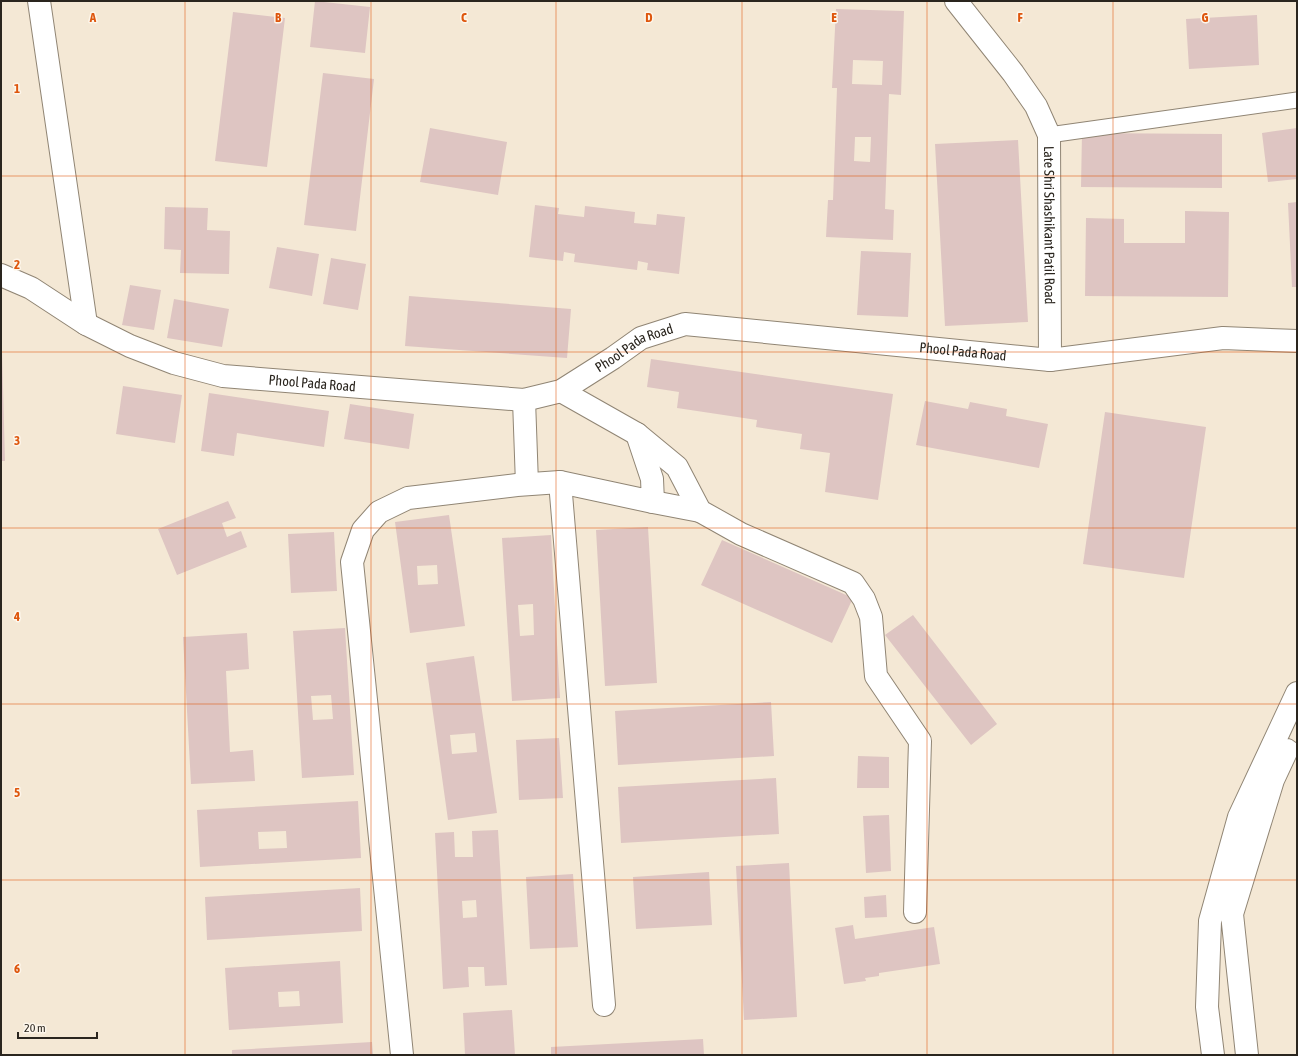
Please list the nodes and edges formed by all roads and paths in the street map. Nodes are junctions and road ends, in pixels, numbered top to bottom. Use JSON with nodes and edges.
{"nodes":[{"id":1,"x":39,"y":1,"type":"edge"},
{"id":2,"x":956,"y":1,"type":"edge"},
{"id":3,"x":1297,"y":100,"type":"edge"},
{"id":4,"x":1049,"y":135,"type":"junction"},
{"id":5,"x":1,"y":275,"type":"edge"},
{"id":6,"x":86,"y":324,"type":"junction"},
{"id":7,"x":1297,"y":341,"type":"edge"},
{"id":8,"x":1050,"y":360,"type":"junction"},
{"id":9,"x":562,"y":391,"type":"junction"},
{"id":10,"x":524,"y":400,"type":"junction"},
{"id":11,"x":637,"y":434,"type":"junction"},
{"id":12,"x":560,"y":482,"type":"junction"},
{"id":13,"x":526,"y":484,"type":"junction"},
{"id":14,"x":653,"y":502,"type":"junction"},
{"id":15,"x":700,"y":510,"type":"junction"},
{"id":16,"x":1297,"y":693,"type":"edge"},
{"id":17,"x":1297,"y":727,"type":"edge"},
{"id":18,"x":915,"y":912,"type":"dead end"},
{"id":19,"x":1232,"y":914,"type":"junction"},
{"id":20,"x":1210,"y":921,"type":"junction"},
{"id":21,"x":604,"y":1005,"type":"dead end"},
{"id":22,"x":402,"y":1055,"type":"edge"},
{"id":23,"x":1213,"y":1055,"type":"edge"},
{"id":24,"x":1248,"y":1055,"type":"edge"}],
"edges":[{"from":1,"to":6,"type":"street"},
{"from":2,"to":4,"type":"street","name":"Late Shri Shashikant Patil Road"},
{"from":3,"to":4,"type":"lane"},
{"from":4,"to":8,"type":"street","name":"Late Shri Shashikant Patil Road"},
{"from":5,"to":6,"type":"street","name":"Phool Pada Road"},
{"from":6,"to":10,"type":"street","name":"Phool Pada Road"},
{"from":7,"to":8,"type":"street","name":"Phool Pada Road"},
{"from":8,"to":9,"type":"street","name":"Phool Pada Road"},
{"from":9,"to":10,"type":"street","name":"Phool Pada Road"},
{"from":9,"to":11,"type":"street"},
{"from":10,"to":13,"type":"street"},
{"from":11,"to":14,"type":"street"},
{"from":11,"to":15,"type":"street"},
{"from":12,"to":13,"type":"street"},
{"from":12,"to":14,"type":"street"},
{"from":12,"to":21,"type":"street"},
{"from":13,"to":22,"type":"street"},
{"from":14,"to":15,"type":"street"},
{"from":15,"to":18,"type":"street"},
{"from":16,"to":20,"type":"street"},
{"from":17,"to":19,"type":"street"},
{"from":19,"to":20,"type":"street"},
{"from":19,"to":24,"type":"street"},
{"from":20,"to":23,"type":"street"}]}
